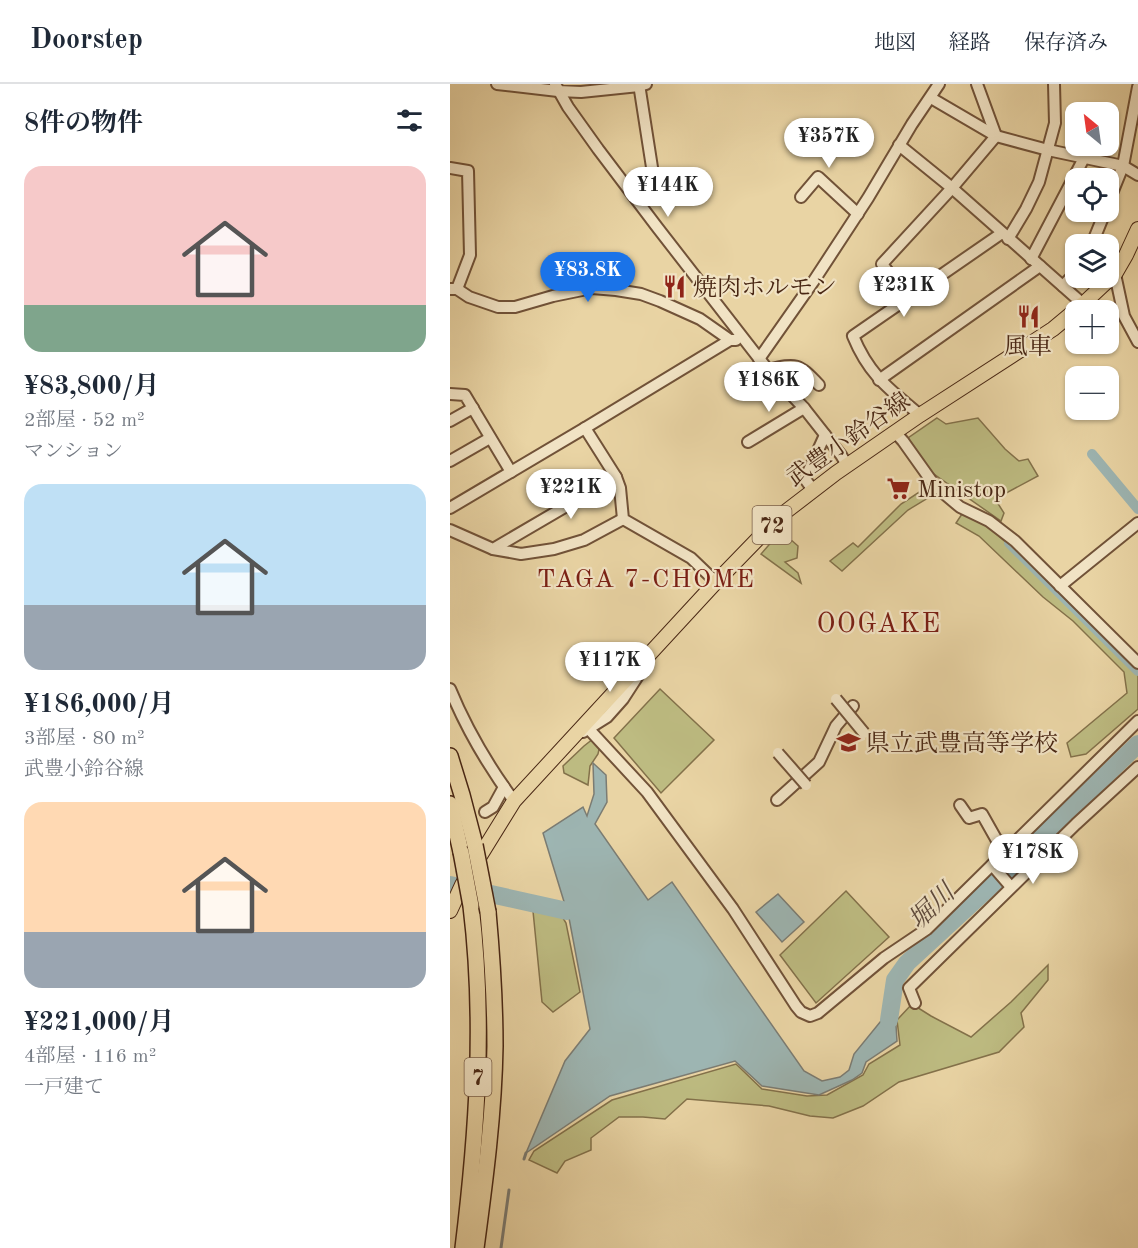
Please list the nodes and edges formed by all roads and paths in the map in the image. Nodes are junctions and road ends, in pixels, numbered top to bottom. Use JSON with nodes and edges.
{"nodes":[{"id":1,"x":497,"y":84,"type":"edge"},
{"id":2,"x":939,"y":84,"type":"edge"},
{"id":3,"x":977,"y":84,"type":"edge"},
{"id":4,"x":1054,"y":84,"type":"edge"},
{"id":5,"x":641,"y":85,"type":"edge"},
{"id":6,"x":1138,"y":87,"type":"edge"},
{"id":7,"x":556,"y":88,"type":"edge"},
{"id":8,"x":931,"y":98,"type":"junction"},
{"id":9,"x":996,"y":136,"type":"junction"},
{"id":10,"x":899,"y":145,"type":"junction"},
{"id":11,"x":1048,"y":150,"type":"junction"},
{"id":12,"x":1084,"y":158,"type":"junction"},
{"id":13,"x":1123,"y":166,"type":"junction"},
{"id":14,"x":450,"y":168,"type":"edge"},
{"id":15,"x":1138,"y":175,"type":"edge"},
{"id":16,"x":1119,"y":176,"type":"edge"},
{"id":17,"x":952,"y":188,"type":"junction"},
{"id":18,"x":656,"y":193,"type":"dead end"},
{"id":19,"x":801,"y":197,"type":"dead end"},
{"id":20,"x":858,"y":214,"type":"junction"},
{"id":21,"x":1138,"y":229,"type":"edge"},
{"id":22,"x":1005,"y":236,"type":"junction"},
{"id":23,"x":1031,"y":259,"type":"junction"},
{"id":24,"x":1041,"y":266,"type":"junction"},
{"id":25,"x":1119,"y":267,"type":"edge"},
{"id":26,"x":1063,"y":286,"type":"joint"},
{"id":27,"x":1100,"y":288,"type":"edge"},
{"id":28,"x":1118,"y":288,"type":"edge"},
{"id":29,"x":453,"y":289,"type":"edge"},
{"id":30,"x":908,"y":297,"type":"junction"},
{"id":31,"x":1079,"y":300,"type":"edge"},
{"id":32,"x":1087,"y":300,"type":"edge"},
{"id":33,"x":1065,"y":318,"type":"edge"},
{"id":34,"x":730,"y":340,"type":"junction"},
{"id":35,"x":745,"y":341,"type":"junction"},
{"id":36,"x":1138,"y":342,"type":"edge"},
{"id":37,"x":759,"y":359,"type":"junction"},
{"id":38,"x":768,"y":370,"type":"junction"},
{"id":39,"x":879,"y":380,"type":"junction"},
{"id":40,"x":819,"y":385,"type":"dead end"},
{"id":41,"x":450,"y":394,"type":"edge"},
{"id":42,"x":473,"y":408,"type":"junction"},
{"id":43,"x":804,"y":408,"type":"junction"},
{"id":44,"x":920,"y":416,"type":"junction"},
{"id":45,"x":450,"y":421,"type":"edge"},
{"id":46,"x":585,"y":428,"type":"junction"},
{"id":47,"x":895,"y":432,"type":"junction"},
{"id":48,"x":825,"y":435,"type":"junction"},
{"id":49,"x":490,"y":438,"type":"junction"},
{"id":50,"x":748,"y":442,"type":"dead end"},
{"id":51,"x":450,"y":461,"type":"edge"},
{"id":52,"x":847,"y":465,"type":"junction"},
{"id":53,"x":511,"y":472,"type":"junction"},
{"id":54,"x":616,"y":477,"type":"junction"},
{"id":55,"x":813,"y":490,"type":"junction"},
{"id":56,"x":450,"y":508,"type":"edge"},
{"id":57,"x":623,"y":519,"type":"junction"},
{"id":58,"x":1138,"y":523,"type":"edge"},
{"id":59,"x":450,"y":531,"type":"edge"},
{"id":60,"x":493,"y":549,"type":"junction"},
{"id":61,"x":717,"y":582,"type":"junction"},
{"id":62,"x":1060,"y":586,"type":"junction"},
{"id":63,"x":1138,"y":663,"type":"edge"},
{"id":64,"x":450,"y":689,"type":"edge"},
{"id":65,"x":836,"y":699,"type":"dead end"},
{"id":66,"x":853,"y":706,"type":"dead end"},
{"id":67,"x":1138,"y":721,"type":"edge"},
{"id":68,"x":587,"y":727,"type":"junction"},
{"id":69,"x":864,"y":733,"type":"dead end"},
{"id":70,"x":777,"y":753,"type":"dead end"},
{"id":71,"x":450,"y":756,"type":"edge"},
{"id":72,"x":1138,"y":767,"type":"edge"},
{"id":73,"x":806,"y":786,"type":"dead end"},
{"id":74,"x":504,"y":787,"type":"junction"},
{"id":75,"x":777,"y":800,"type":"dead end"},
{"id":76,"x":514,"y":801,"type":"junction"},
{"id":77,"x":450,"y":804,"type":"edge"},
{"id":78,"x":960,"y":805,"type":"dead end"},
{"id":79,"x":485,"y":812,"type":"dead end"},
{"id":80,"x":468,"y":848,"type":"junction"},
{"id":81,"x":1004,"y":853,"type":"junction"},
{"id":82,"x":992,"y":865,"type":"junction"},
{"id":83,"x":1011,"y":887,"type":"junction"},
{"id":84,"x":453,"y":905,"type":"edge"},
{"id":85,"x":915,"y":1003,"type":"dead end"},
{"id":86,"x":463,"y":1248,"type":"edge"},
{"id":87,"x":476,"y":1248,"type":"edge"}],
"edges":[{"from":1,"to":7,"type":"street"},
{"from":2,"to":8,"type":"street"},
{"from":3,"to":9,"type":"street"},
{"from":4,"to":11,"type":"street"},
{"from":5,"to":7,"type":"street"},
{"from":5,"to":18,"type":"street"},
{"from":6,"to":13,"type":"street"},
{"from":7,"to":35,"type":"street"},
{"from":8,"to":9,"type":"street"},
{"from":8,"to":10,"type":"street"},
{"from":9,"to":11,"type":"street"},
{"from":9,"to":17,"type":"street"},
{"from":10,"to":17,"type":"street"},
{"from":10,"to":20,"type":"street"},
{"from":11,"to":12,"type":"street"},
{"from":11,"to":22,"type":"street"},
{"from":12,"to":13,"type":"street"},
{"from":12,"to":23,"type":"street"},
{"from":13,"to":15,"type":"street"},
{"from":13,"to":16,"type":"street"},
{"from":14,"to":29,"type":"street"},
{"from":17,"to":22,"type":"street"},
{"from":17,"to":30,"type":"street"},
{"from":19,"to":20,"type":"street"},
{"from":20,"to":37,"type":"street"},
{"from":21,"to":25,"type":"main road","name":"武豊小鈴谷線","number":"72"},
{"from":22,"to":23,"type":"street"},
{"from":22,"to":30,"type":"street"},
{"from":23,"to":24,"type":"street"},
{"from":24,"to":26,"type":"street"},
{"from":24,"to":39,"type":"street"},
{"from":26,"to":31,"type":"street"},
{"from":27,"to":32,"type":"main road","name":"武豊小鈴谷線","number":"72"},
{"from":28,"to":36,"type":"street"},
{"from":29,"to":34,"type":"street"},
{"from":30,"to":39,"type":"street"},
{"from":33,"to":44,"type":"main road","name":"武豊小鈴谷線","number":"72"},
{"from":34,"to":35,"type":"street"},
{"from":34,"to":46,"type":"street"},
{"from":35,"to":37,"type":"street"},
{"from":37,"to":38,"type":"street"},
{"from":38,"to":40,"type":"street"},
{"from":38,"to":43,"type":"street"},
{"from":39,"to":44,"type":"street"},
{"from":41,"to":42,"type":"street"},
{"from":42,"to":45,"type":"street"},
{"from":42,"to":49,"type":"street"},
{"from":43,"to":48,"type":"street"},
{"from":43,"to":50,"type":"street"},
{"from":44,"to":47,"type":"main road","name":"武豊小鈴谷線","number":"72"},
{"from":46,"to":53,"type":"street"},
{"from":46,"to":54,"type":"street"},
{"from":47,"to":52,"type":"main road","name":"武豊小鈴谷線","number":"72"},
{"from":47,"to":62,"type":"street"},
{"from":48,"to":52,"type":"street"},
{"from":48,"to":55,"type":"street"},
{"from":49,"to":51,"type":"street"},
{"from":49,"to":53,"type":"street"},
{"from":52,"to":55,"type":"main road","name":"武豊小鈴谷線","number":"72"},
{"from":53,"to":56,"type":"street"},
{"from":54,"to":57,"type":"street"},
{"from":54,"to":60,"type":"street"},
{"from":55,"to":61,"type":"main road","name":"武豊小鈴谷線","number":"72"},
{"from":57,"to":60,"type":"street"},
{"from":57,"to":61,"type":"street"},
{"from":58,"to":62,"type":"street"},
{"from":59,"to":60,"type":"street"},
{"from":61,"to":68,"type":"main road","name":"武豊小鈴谷線","number":"72"},
{"from":62,"to":63,"type":"street"},
{"from":64,"to":74,"type":"street"},
{"from":65,"to":69,"type":"street","bridge":true},
{"from":66,"to":75,"type":"street"},
{"from":67,"to":81,"type":"street"},
{"from":68,"to":76,"type":"main road","name":"武豊小鈴谷線","number":"72"},
{"from":68,"to":82,"type":"street"},
{"from":70,"to":73,"type":"street","bridge":true},
{"from":71,"to":80,"type":"highway","number":"7"},
{"from":72,"to":83,"type":"street"},
{"from":74,"to":76,"type":"street"},
{"from":74,"to":79,"type":"street"},
{"from":76,"to":84,"type":"main road","name":"武豊小鈴谷線","number":"72"},
{"from":77,"to":80,"type":"highway","number":"7"},
{"from":78,"to":81,"type":"street"},
{"from":80,"to":86,"type":"highway","number":"7","bridge":true},
{"from":80,"to":87,"type":"highway","number":"7","bridge":true},
{"from":81,"to":82,"type":"street"},
{"from":82,"to":83,"type":"street"},
{"from":83,"to":85,"type":"street"}]}
